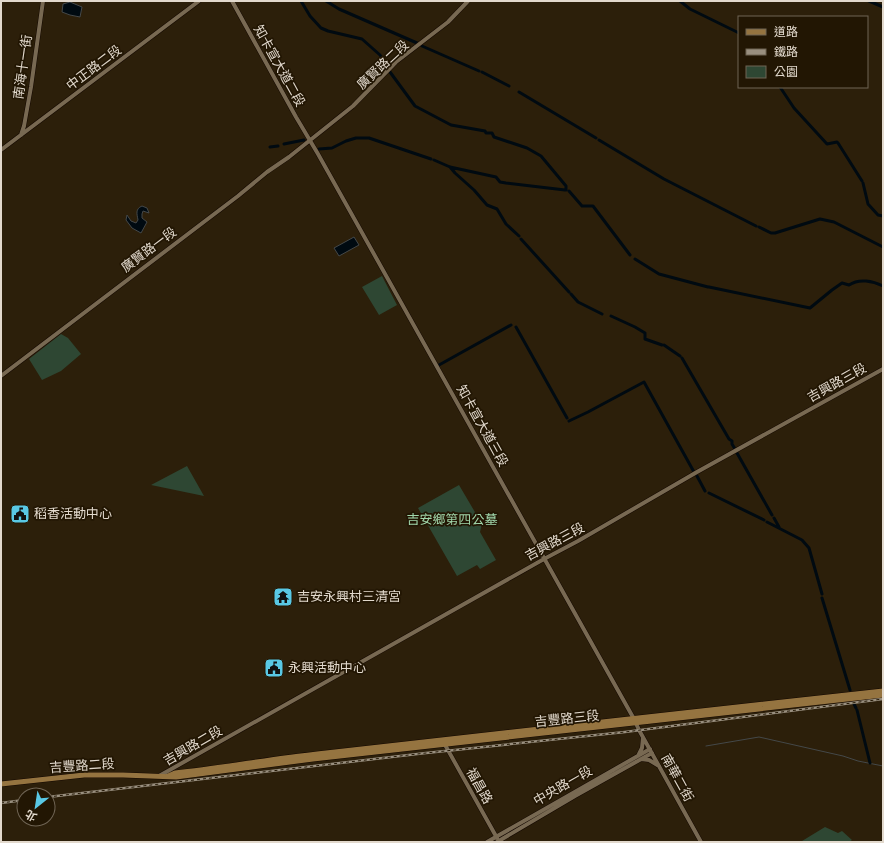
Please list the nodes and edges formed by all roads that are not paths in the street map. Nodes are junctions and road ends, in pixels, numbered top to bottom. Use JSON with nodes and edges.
{"nodes":[{"id":1,"x":43,"y":1,"type":"edge"},
{"id":2,"x":199,"y":1,"type":"edge"},
{"id":3,"x":232,"y":1,"type":"edge"},
{"id":4,"x":468,"y":1,"type":"edge"},
{"id":5,"x":20,"y":136,"type":"junction"},
{"id":6,"x":309,"y":140,"type":"junction"},
{"id":7,"x":1,"y":150,"type":"edge"},
{"id":8,"x":883,"y":369,"type":"edge"},
{"id":9,"x":1,"y":376,"type":"edge"},
{"id":10,"x":544,"y":559,"type":"junction"},
{"id":11,"x":883,"y":691,"type":"edge"},
{"id":12,"x":883,"y":695,"type":"edge"},
{"id":13,"x":841,"y":698,"type":"junction"},
{"id":14,"x":635,"y":721,"type":"junction"},
{"id":15,"x":236,"y":732,"type":"joint"},
{"id":16,"x":643,"y":738,"type":"junction"},
{"id":17,"x":443,"y":742,"type":"junction"},
{"id":18,"x":650,"y":749,"type":"junction"},
{"id":19,"x":652,"y":753,"type":"junction"},
{"id":20,"x":640,"y":757,"type":"junction"},
{"id":21,"x":254,"y":765,"type":"joint"},
{"id":22,"x":659,"y":766,"type":"junction"},
{"id":23,"x":159,"y":776,"type":"junction"},
{"id":24,"x":1,"y":784,"type":"edge"},
{"id":25,"x":498,"y":841,"type":"edge"},
{"id":26,"x":487,"y":842,"type":"edge"},
{"id":27,"x":702,"y":842,"type":"edge"}],
"edges":[{"from":1,"to":5,"type":"street","name":"南海十一街"},
{"from":2,"to":5,"type":"street","name":"中正路二段"},
{"from":3,"to":6,"type":"street","name":"知卡宣大道二段"},
{"from":4,"to":6,"type":"street","name":"廣賢路二段"},
{"from":5,"to":7,"type":"street","name":"中正路二段"},
{"from":6,"to":9,"type":"street","name":"廣賢路一段"},
{"from":6,"to":10,"type":"street","name":"知卡宣大道三段"},
{"from":8,"to":10,"type":"street","name":"吉興路三段"},
{"from":10,"to":14,"type":"street","name":"知卡宣大道三段"},
{"from":10,"to":15,"type":"street","name":"吉興路三段"},
{"from":11,"to":13,"type":"main road","name":"吉豐路三段"},
{"from":12,"to":13,"type":"main road","name":"吉豐路三段"},
{"from":13,"to":14,"type":"main road","name":"吉豐路三段"},
{"from":14,"to":16,"type":"street","name":"南華二街"},
{"from":14,"to":17,"type":"main road","name":"吉豐路三段"},
{"from":15,"to":23,"type":"street","name":"吉興路二段"},
{"from":16,"to":18,"type":"street","name":"南華二街"},
{"from":16,"to":20,"type":"street"},
{"from":17,"to":21,"type":"main road","name":"吉豐路三段"},
{"from":17,"to":25,"type":"street","name":"福昌路"},
{"from":18,"to":19,"type":"street","name":"南華二街"},
{"from":18,"to":20,"type":"street","name":"中央路一段"},
{"from":19,"to":20,"type":"street","name":"中央路一段"},
{"from":19,"to":22,"type":"street","name":"南華二街"},
{"from":20,"to":22,"type":"street"},
{"from":20,"to":25,"type":"street","name":"中央路一段"},
{"from":21,"to":23,"type":"main road","name":"吉豐路二段"},
{"from":22,"to":27,"type":"street","name":"南華二街"},
{"from":23,"to":24,"type":"main road","name":"吉豐路二段"},
{"from":25,"to":26,"type":"street","name":"中央路一段"}]}
